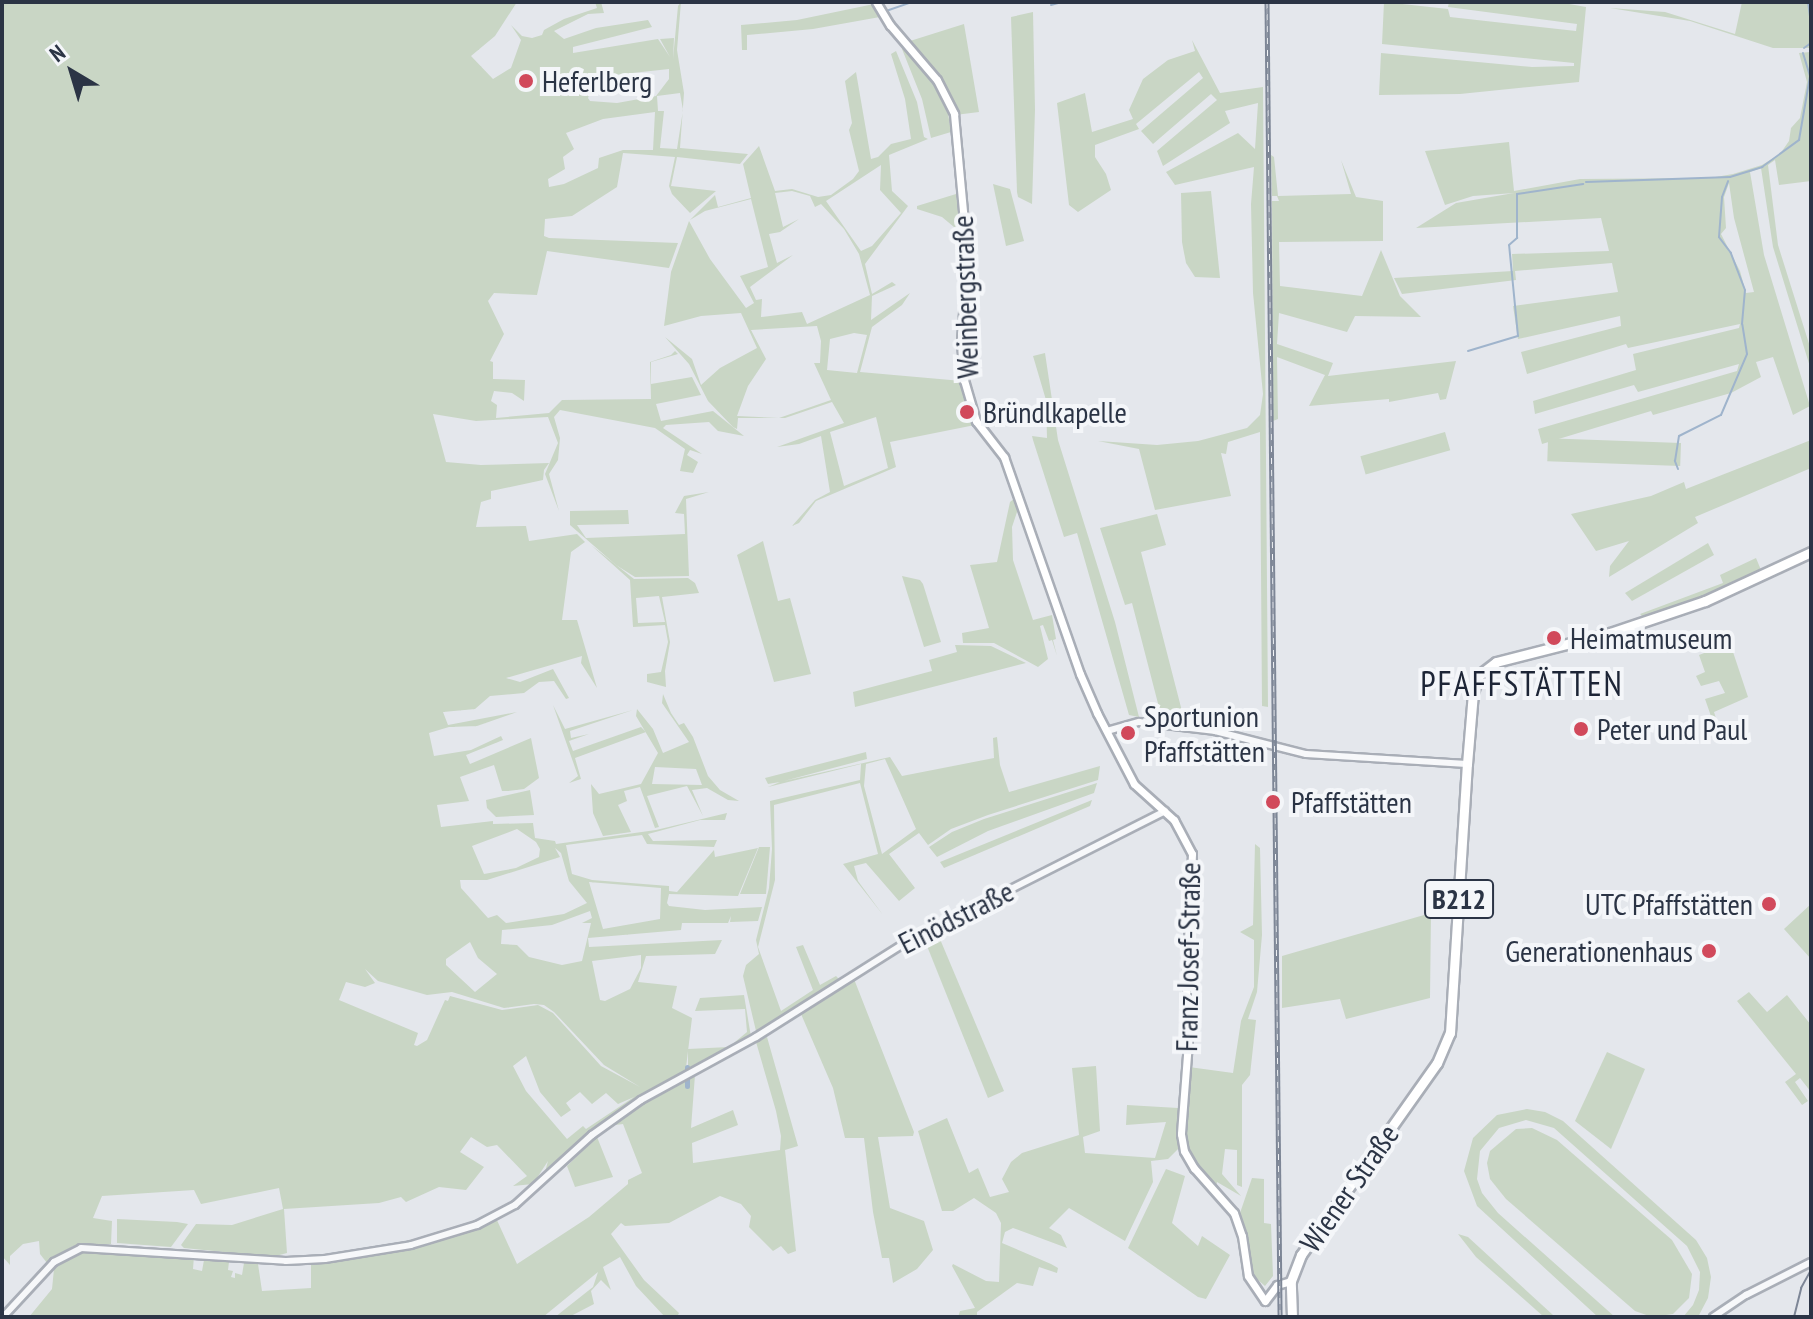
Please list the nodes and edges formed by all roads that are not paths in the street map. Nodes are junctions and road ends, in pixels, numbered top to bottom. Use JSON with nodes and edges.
{"nodes":[{"id":1,"x":876,"y":2,"type":"edge"},
{"id":2,"x":1811,"y":552,"type":"edge"},
{"id":3,"x":1107,"y":731,"type":"junction"},
{"id":4,"x":1467,"y":764,"type":"junction"},
{"id":5,"x":1165,"y":811,"type":"junction"},
{"id":6,"x":1810,"y":1263,"type":"edge"},
{"id":7,"x":1291,"y":1285,"type":"junction"},
{"id":8,"x":1265,"y":1301,"type":"joint"},
{"id":9,"x":3,"y":1317,"type":"edge"},
{"id":10,"x":1292,"y":1317,"type":"edge"},
{"id":11,"x":1713,"y":1317,"type":"edge"}],
"edges":[{"from":1,"to":3,"type":"main road","name":"Weinbergstraße"},
{"from":2,"to":4,"type":"main road","number":"B212"},
{"from":3,"to":4,"type":"street"},
{"from":3,"to":5,"type":"main road","name":"Franz Josef-Straße"},
{"from":4,"to":7,"type":"main road","name":"Wiener Straße","number":"B212"},
{"from":5,"to":8,"type":"main road","name":"Franz Josef-Straße"},
{"from":5,"to":9,"type":"street","name":"Einödstraße"},
{"from":6,"to":11,"type":"street"},
{"from":7,"to":8,"type":"main road","name":"Wiener Straße"},
{"from":7,"to":10,"type":"main road","number":"B212"}]}
